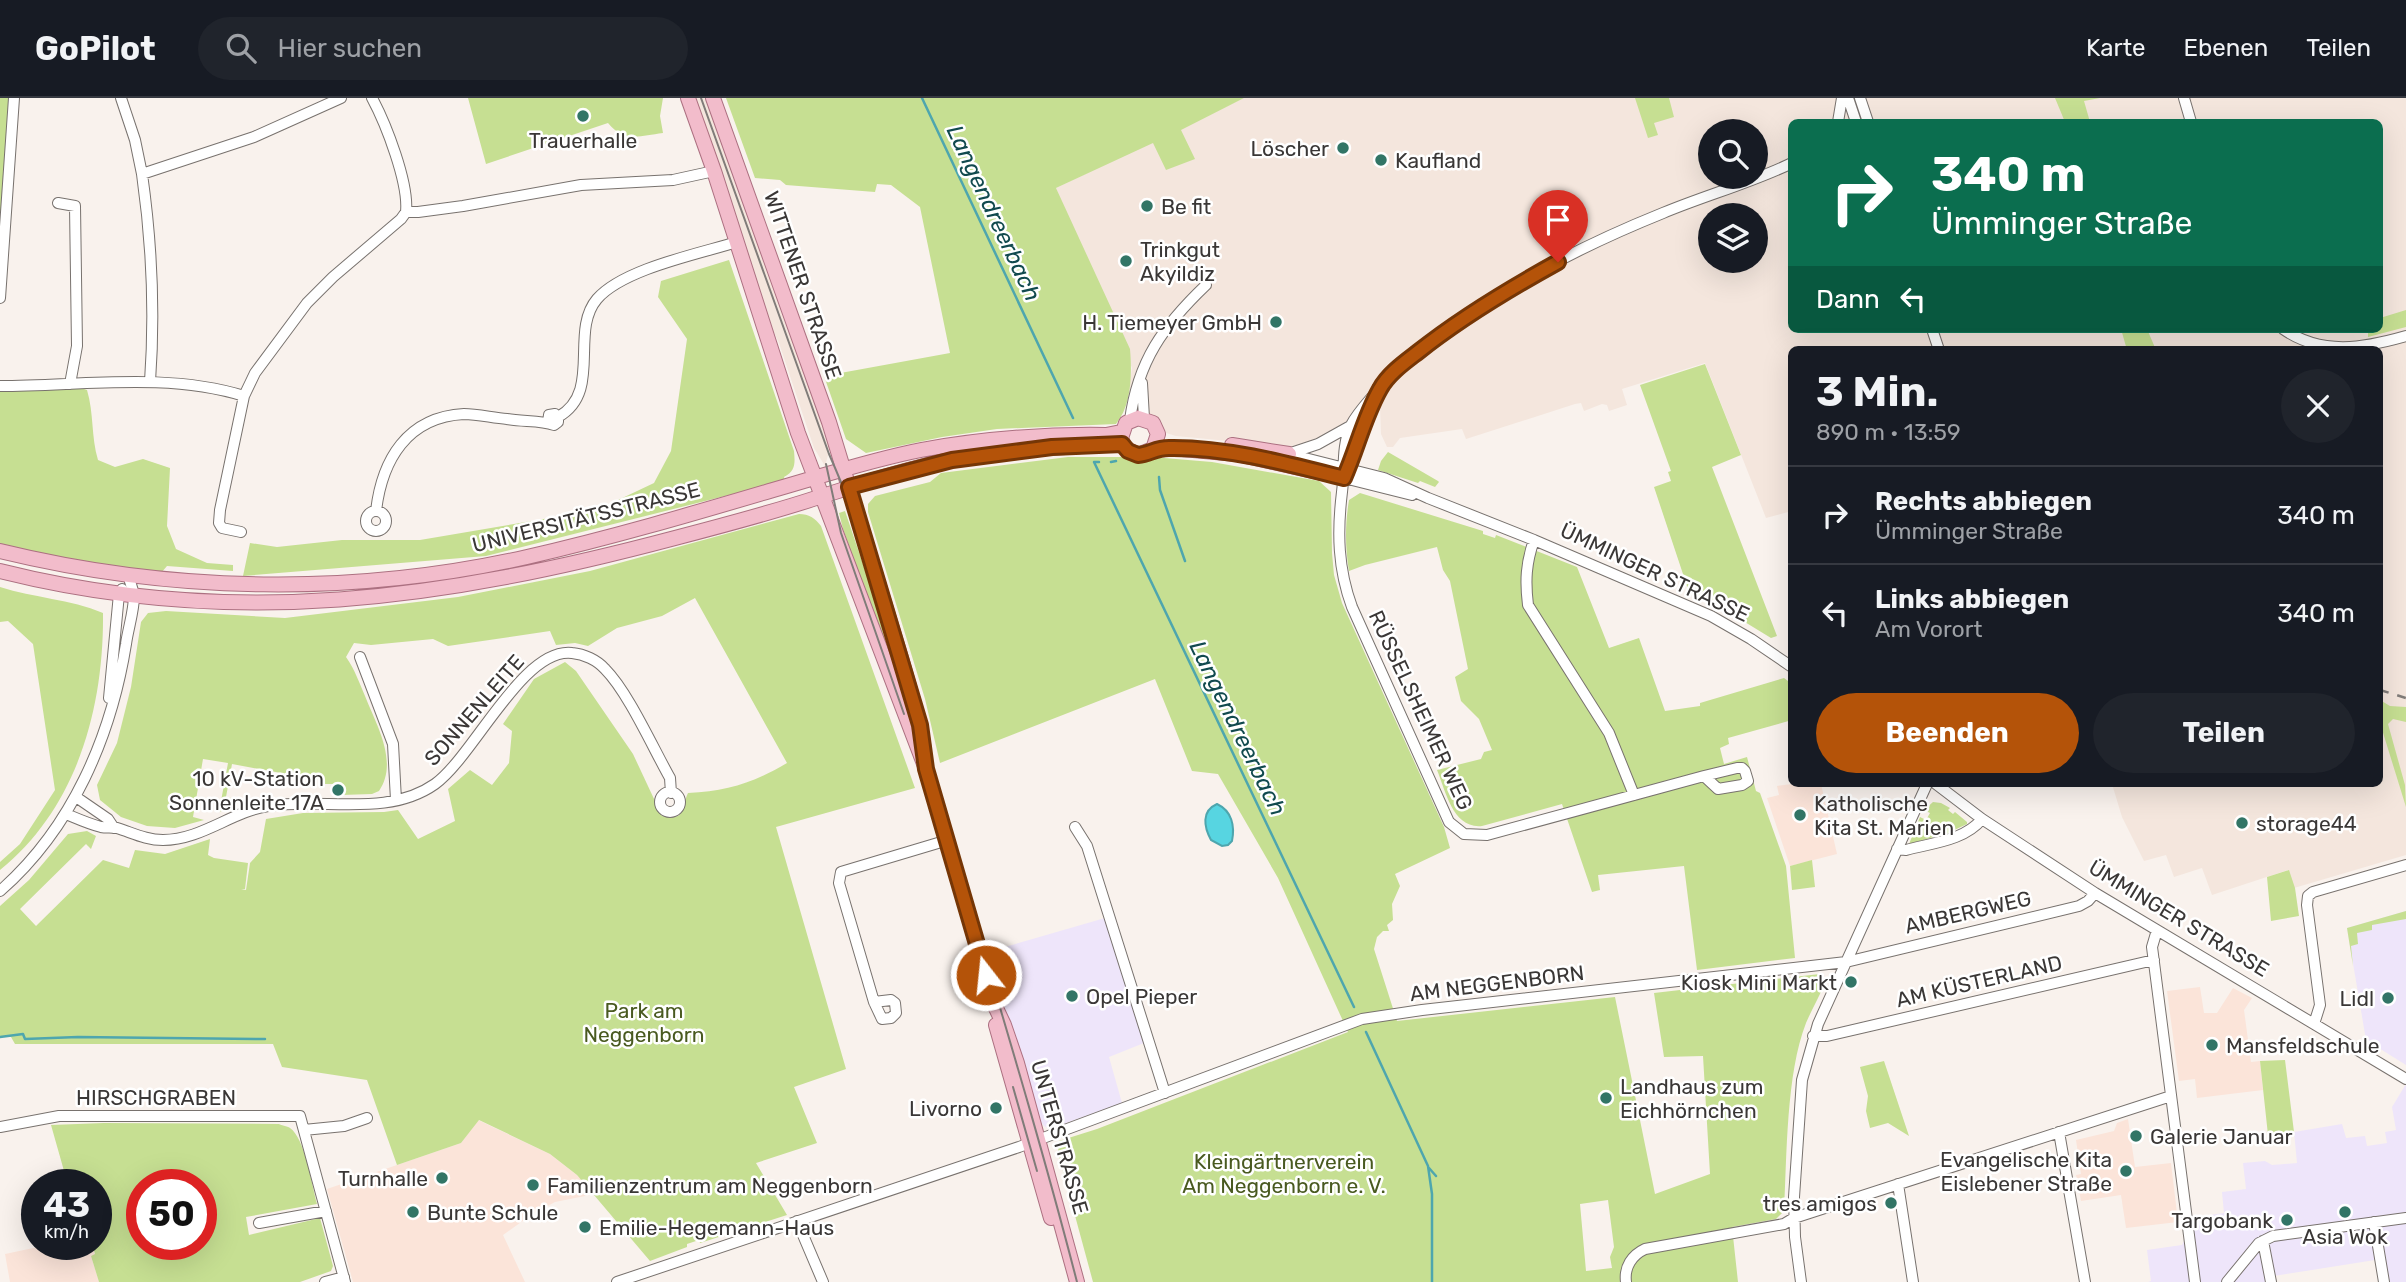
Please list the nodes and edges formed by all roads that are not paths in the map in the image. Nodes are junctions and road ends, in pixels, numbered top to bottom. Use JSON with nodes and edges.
{"nodes":[{"id":1,"x":14,"y":98,"type":"edge"},
{"id":2,"x":121,"y":98,"type":"edge"},
{"id":3,"x":341,"y":98,"type":"edge"},
{"id":4,"x":372,"y":98,"type":"edge"},
{"id":5,"x":688,"y":98,"type":"edge"},
{"id":6,"x":713,"y":98,"type":"edge"},
{"id":7,"x":1842,"y":98,"type":"edge"},
{"id":8,"x":1848,"y":98,"type":"edge"},
{"id":9,"x":1860,"y":98,"type":"edge"},
{"id":10,"x":2184,"y":98,"type":"edge"},
{"id":11,"x":1838,"y":119,"type":"edge"},
{"id":12,"x":1855,"y":119,"type":"edge"},
{"id":13,"x":1867,"y":119,"type":"edge"},
{"id":14,"x":2190,"y":119,"type":"edge"},
{"id":15,"x":1788,"y":165,"type":"edge"},
{"id":16,"x":1788,"y":170,"type":"edge"},
{"id":17,"x":714,"y":171,"type":"junction"},
{"id":18,"x":1773,"y":172,"type":"junction"},
{"id":19,"x":142,"y":174,"type":"junction"},
{"id":20,"x":58,"y":202,"type":"dead end"},
{"id":21,"x":406,"y":212,"type":"junction"},
{"id":22,"x":737,"y":242,"type":"junction"},
{"id":23,"x":1206,"y":285,"type":"dead end"},
{"id":24,"x":0,"y":298,"type":"edge"},
{"id":25,"x":2292,"y":333,"type":"edge"},
{"id":26,"x":2406,"y":336,"type":"edge"},
{"id":27,"x":2327,"y":346,"type":"edge"},
{"id":28,"x":2366,"y":346,"type":"edge"},
{"id":29,"x":150,"y":382,"type":"junction"},
{"id":30,"x":70,"y":384,"type":"junction"},
{"id":31,"x":0,"y":386,"type":"edge"},
{"id":32,"x":1381,"y":386,"type":"junction"},
{"id":33,"x":244,"y":396,"type":"junction"},
{"id":34,"x":1352,"y":425,"type":"junction"},
{"id":35,"x":1129,"y":428,"type":"junction"},
{"id":36,"x":1158,"y":434,"type":"junction"},
{"id":37,"x":1153,"y":449,"type":"junction"},
{"id":38,"x":1289,"y":454,"type":"junction"},
{"id":39,"x":844,"y":468,"type":"junction"},
{"id":40,"x":1346,"y":471,"type":"junction"},
{"id":41,"x":815,"y":477,"type":"junction"},
{"id":42,"x":849,"y":487,"type":"junction"},
{"id":43,"x":823,"y":496,"type":"junction"},
{"id":44,"x":376,"y":511,"type":"dead end"},
{"id":45,"x":241,"y":532,"type":"dead end"},
{"id":46,"x":1535,"y":540,"type":"junction"},
{"id":47,"x":0,"y":551,"type":"edge"},
{"id":48,"x":0,"y":571,"type":"edge"},
{"id":49,"x":128,"y":575,"type":"junction"},
{"id":50,"x":126,"y":595,"type":"junction"},
{"id":51,"x":1788,"y":654,"type":"edge"},
{"id":52,"x":360,"y":657,"type":"dead end"},
{"id":53,"x":1782,"y":660,"type":"junction"},
{"id":54,"x":1788,"y":664,"type":"edge"},
{"id":55,"x":106,"y":725,"type":"junction"},
{"id":56,"x":926,"y":769,"type":"junction"},
{"id":57,"x":1704,"y":776,"type":"dead end"},
{"id":58,"x":1926,"y":787,"type":"edge"},
{"id":59,"x":1940,"y":787,"type":"edge"},
{"id":60,"x":671,"y":793,"type":"dead end"},
{"id":61,"x":1634,"y":794,"type":"junction"},
{"id":62,"x":76,"y":797,"type":"junction"},
{"id":63,"x":396,"y":800,"type":"junction"},
{"id":64,"x":66,"y":814,"type":"junction"},
{"id":65,"x":1982,"y":819,"type":"junction"},
{"id":66,"x":1075,"y":827,"type":"dead end"},
{"id":67,"x":114,"y":828,"type":"junction"},
{"id":68,"x":948,"y":840,"type":"junction"},
{"id":69,"x":1897,"y":849,"type":"junction"},
{"id":70,"x":2406,"y":865,"type":"edge"},
{"id":71,"x":0,"y":891,"type":"edge"},
{"id":72,"x":2095,"y":893,"type":"junction"},
{"id":73,"x":2157,"y":930,"type":"junction"},
{"id":74,"x":2154,"y":960,"type":"junction"},
{"id":75,"x":1846,"y":962,"type":"junction"},
{"id":76,"x":874,"y":1002,"type":"junction"},
{"id":77,"x":2314,"y":1024,"type":"junction"},
{"id":78,"x":1813,"y":1037,"type":"junction"},
{"id":79,"x":2406,"y":1079,"type":"edge"},
{"id":80,"x":1165,"y":1093,"type":"junction"},
{"id":81,"x":2171,"y":1096,"type":"junction"},
{"id":82,"x":367,"y":1118,"type":"dead end"},
{"id":83,"x":0,"y":1127,"type":"edge"},
{"id":84,"x":304,"y":1130,"type":"junction"},
{"id":85,"x":2059,"y":1132,"type":"junction"},
{"id":86,"x":1034,"y":1142,"type":"junction"},
{"id":87,"x":1898,"y":1184,"type":"junction"},
{"id":88,"x":326,"y":1211,"type":"junction"},
{"id":89,"x":1794,"y":1218,"type":"junction"},
{"id":90,"x":2406,"y":1218,"type":"edge"},
{"id":91,"x":797,"y":1222,"type":"junction"},
{"id":92,"x":2374,"y":1222,"type":"junction"},
{"id":93,"x":259,"y":1223,"type":"dead end"},
{"id":94,"x":2263,"y":1241,"type":"junction"},
{"id":95,"x":345,"y":1280,"type":"edge"},
{"id":96,"x":326,"y":1282,"type":"edge"},
{"id":97,"x":617,"y":1282,"type":"edge"},
{"id":98,"x":823,"y":1282,"type":"edge"},
{"id":99,"x":1070,"y":1282,"type":"edge"},
{"id":100,"x":1077,"y":1282,"type":"edge"},
{"id":101,"x":1626,"y":1282,"type":"edge"},
{"id":102,"x":1801,"y":1282,"type":"edge"},
{"id":103,"x":1913,"y":1282,"type":"edge"},
{"id":104,"x":2085,"y":1282,"type":"edge"},
{"id":105,"x":2195,"y":1282,"type":"edge"},
{"id":106,"x":2227,"y":1282,"type":"edge"},
{"id":107,"x":2271,"y":1282,"type":"edge"},
{"id":108,"x":2384,"y":1282,"type":"edge"}],
"edges":[{"from":1,"to":24,"type":"street"},
{"from":2,"to":19,"type":"street"},
{"from":3,"to":19,"type":"street"},
{"from":4,"to":21,"type":"street"},
{"from":5,"to":17,"type":"main road"},
{"from":6,"to":39,"type":"main road","name":"WITTENER STRASSE"},
{"from":7,"to":11,"type":"street"},
{"from":8,"to":12,"type":"street"},
{"from":9,"to":13,"type":"street"},
{"from":10,"to":14,"type":"street"},
{"from":15,"to":18,"type":"street"},
{"from":16,"to":18,"type":"street"},
{"from":17,"to":21,"type":"street"},
{"from":17,"to":22,"type":"main road"},
{"from":18,"to":32,"type":"street"},
{"from":19,"to":29,"type":"street"},
{"from":20,"to":30,"type":"street"},
{"from":21,"to":33,"type":"street"},
{"from":22,"to":41,"type":"main road"},
{"from":22,"to":44,"type":"street"},
{"from":23,"to":35,"type":"street"},
{"from":25,"to":27,"type":"street"},
{"from":26,"to":28,"type":"street"},
{"from":29,"to":30,"type":"street"},
{"from":29,"to":33,"type":"street"},
{"from":30,"to":31,"type":"street"},
{"from":32,"to":34,"type":"street"},
{"from":32,"to":40,"type":"street"},
{"from":33,"to":45,"type":"street"},
{"from":34,"to":38,"type":"street"},
{"from":34,"to":40,"type":"street"},
{"from":35,"to":36,"type":"main road"},
{"from":35,"to":37,"type":"main road","name":"ÜMMINGER STRASSE"},
{"from":35,"to":39,"type":"main road","name":"ÜMMINGER STRASSE"},
{"from":35,"to":42,"type":"main road","name":"ÜMMINGER STRASSE"},
{"from":36,"to":37,"type":"main road"},
{"from":36,"to":38,"type":"main road","name":"ÜMMINGER STRASSE"},
{"from":37,"to":40,"type":"main road","name":"ÜMMINGER STRASSE"},
{"from":38,"to":40,"type":"street","name":"ÜMMINGER STRASSE"},
{"from":39,"to":41,"type":"main road","name":"UNIVERSITÄTSSTRASSE"},
{"from":39,"to":42,"type":"main road","name":"WITTENER STRASSE"},
{"from":40,"to":46,"type":"street","name":"ÜMMINGER STRASSE"},
{"from":40,"to":61,"type":"street","name":"RÜSSELSHEIMER WEG"},
{"from":41,"to":43,"type":"main road","name":"UNTERSTRASSE"},
{"from":41,"to":49,"type":"main road","name":"UNIVERSITÄTSSTRASSE"},
{"from":42,"to":43,"type":"main road","name":"ÜMMINGER STRASSE"},
{"from":42,"to":56,"type":"main road","name":"UNTERSTRASSE"},
{"from":43,"to":50,"type":"main road","name":"UNIVERSITÄTSSTRASSE"},
{"from":43,"to":56,"type":"main road","name":"UNTERSTRASSE"},
{"from":46,"to":53,"type":"street","name":"ÜMMINGER STRASSE"},
{"from":46,"to":61,"type":"street","name":"ÜMMINGER STRASSE"},
{"from":47,"to":49,"type":"main road","name":"UNIVERSITÄTSSTRASSE"},
{"from":48,"to":50,"type":"main road","name":"UNIVERSITÄTSSTRASSE"},
{"from":49,"to":50,"type":"street"},
{"from":50,"to":55,"type":"street"},
{"from":50,"to":55,"type":"street"},
{"from":51,"to":53,"type":"street"},
{"from":52,"to":63,"type":"street","name":"SONNENLEITE"},
{"from":53,"to":54,"type":"street","name":"ÜMMINGER STRASSE"},
{"from":55,"to":62,"type":"street"},
{"from":56,"to":68,"type":"main road","name":"UNTERSTRASSE"},
{"from":57,"to":61,"type":"street","name":"RÜSSELSHEIMER WEG"},
{"from":58,"to":69,"type":"street"},
{"from":59,"to":65,"type":"street","name":"ÜMMINGER STRASSE"},
{"from":60,"to":63,"type":"street","name":"SONNENLEITE"},
{"from":62,"to":64,"type":"street"},
{"from":62,"to":67,"type":"street","name":"SONNENLEITE"},
{"from":63,"to":67,"type":"street","name":"SONNENLEITE"},
{"from":64,"to":67,"type":"street","name":"SONNENLEITE"},
{"from":64,"to":71,"type":"street"},
{"from":65,"to":69,"type":"street"},
{"from":65,"to":72,"type":"street","name":"ÜMMINGER STRASSE"},
{"from":66,"to":80,"type":"street"},
{"from":68,"to":76,"type":"street"},
{"from":68,"to":86,"type":"main road","name":"UNTERSTRASSE"},
{"from":69,"to":75,"type":"street"},
{"from":70,"to":77,"type":"street"},
{"from":72,"to":73,"type":"street","name":"ÜMMINGER STRASSE"},
{"from":72,"to":75,"type":"street","name":"AMBERGWEG"},
{"from":73,"to":74,"type":"street"},
{"from":73,"to":77,"type":"street","name":"ÜMMINGER STRASSE"},
{"from":74,"to":78,"type":"street","name":"AM KÜSTERLAND"},
{"from":74,"to":81,"type":"street"},
{"from":75,"to":78,"type":"street"},
{"from":75,"to":80,"type":"street","name":"AM NEGGENBORN"},
{"from":76,"to":76,"type":"street"},
{"from":77,"to":79,"type":"street","name":"ÜMMINGER STRASSE"},
{"from":78,"to":89,"type":"street"},
{"from":80,"to":86,"type":"street","name":"AM NEGGENBORN"},
{"from":81,"to":85,"type":"street"},
{"from":81,"to":105,"type":"street"},
{"from":82,"to":84,"type":"street"},
{"from":83,"to":84,"type":"street","name":"HIRSCHGRABEN"},
{"from":84,"to":88,"type":"street"},
{"from":85,"to":87,"type":"street"},
{"from":85,"to":104,"type":"street"},
{"from":86,"to":91,"type":"street","name":"AM NEGGENBORN"},
{"from":86,"to":99,"type":"main road","name":"UNTERSTRASSE"},
{"from":86,"to":100,"type":"main road","name":"UNTERSTRASSE"},
{"from":87,"to":89,"type":"street"},
{"from":87,"to":103,"type":"street"},
{"from":88,"to":93,"type":"street"},
{"from":88,"to":95,"type":"street"},
{"from":89,"to":101,"type":"street"},
{"from":89,"to":102,"type":"street"},
{"from":90,"to":92,"type":"street"},
{"from":91,"to":97,"type":"street","name":"AM NEGGENBORN"},
{"from":91,"to":98,"type":"street"},
{"from":92,"to":94,"type":"street"},
{"from":92,"to":108,"type":"street"},
{"from":94,"to":106,"type":"street"},
{"from":94,"to":107,"type":"street"},
{"from":95,"to":96,"type":"street"}]}
